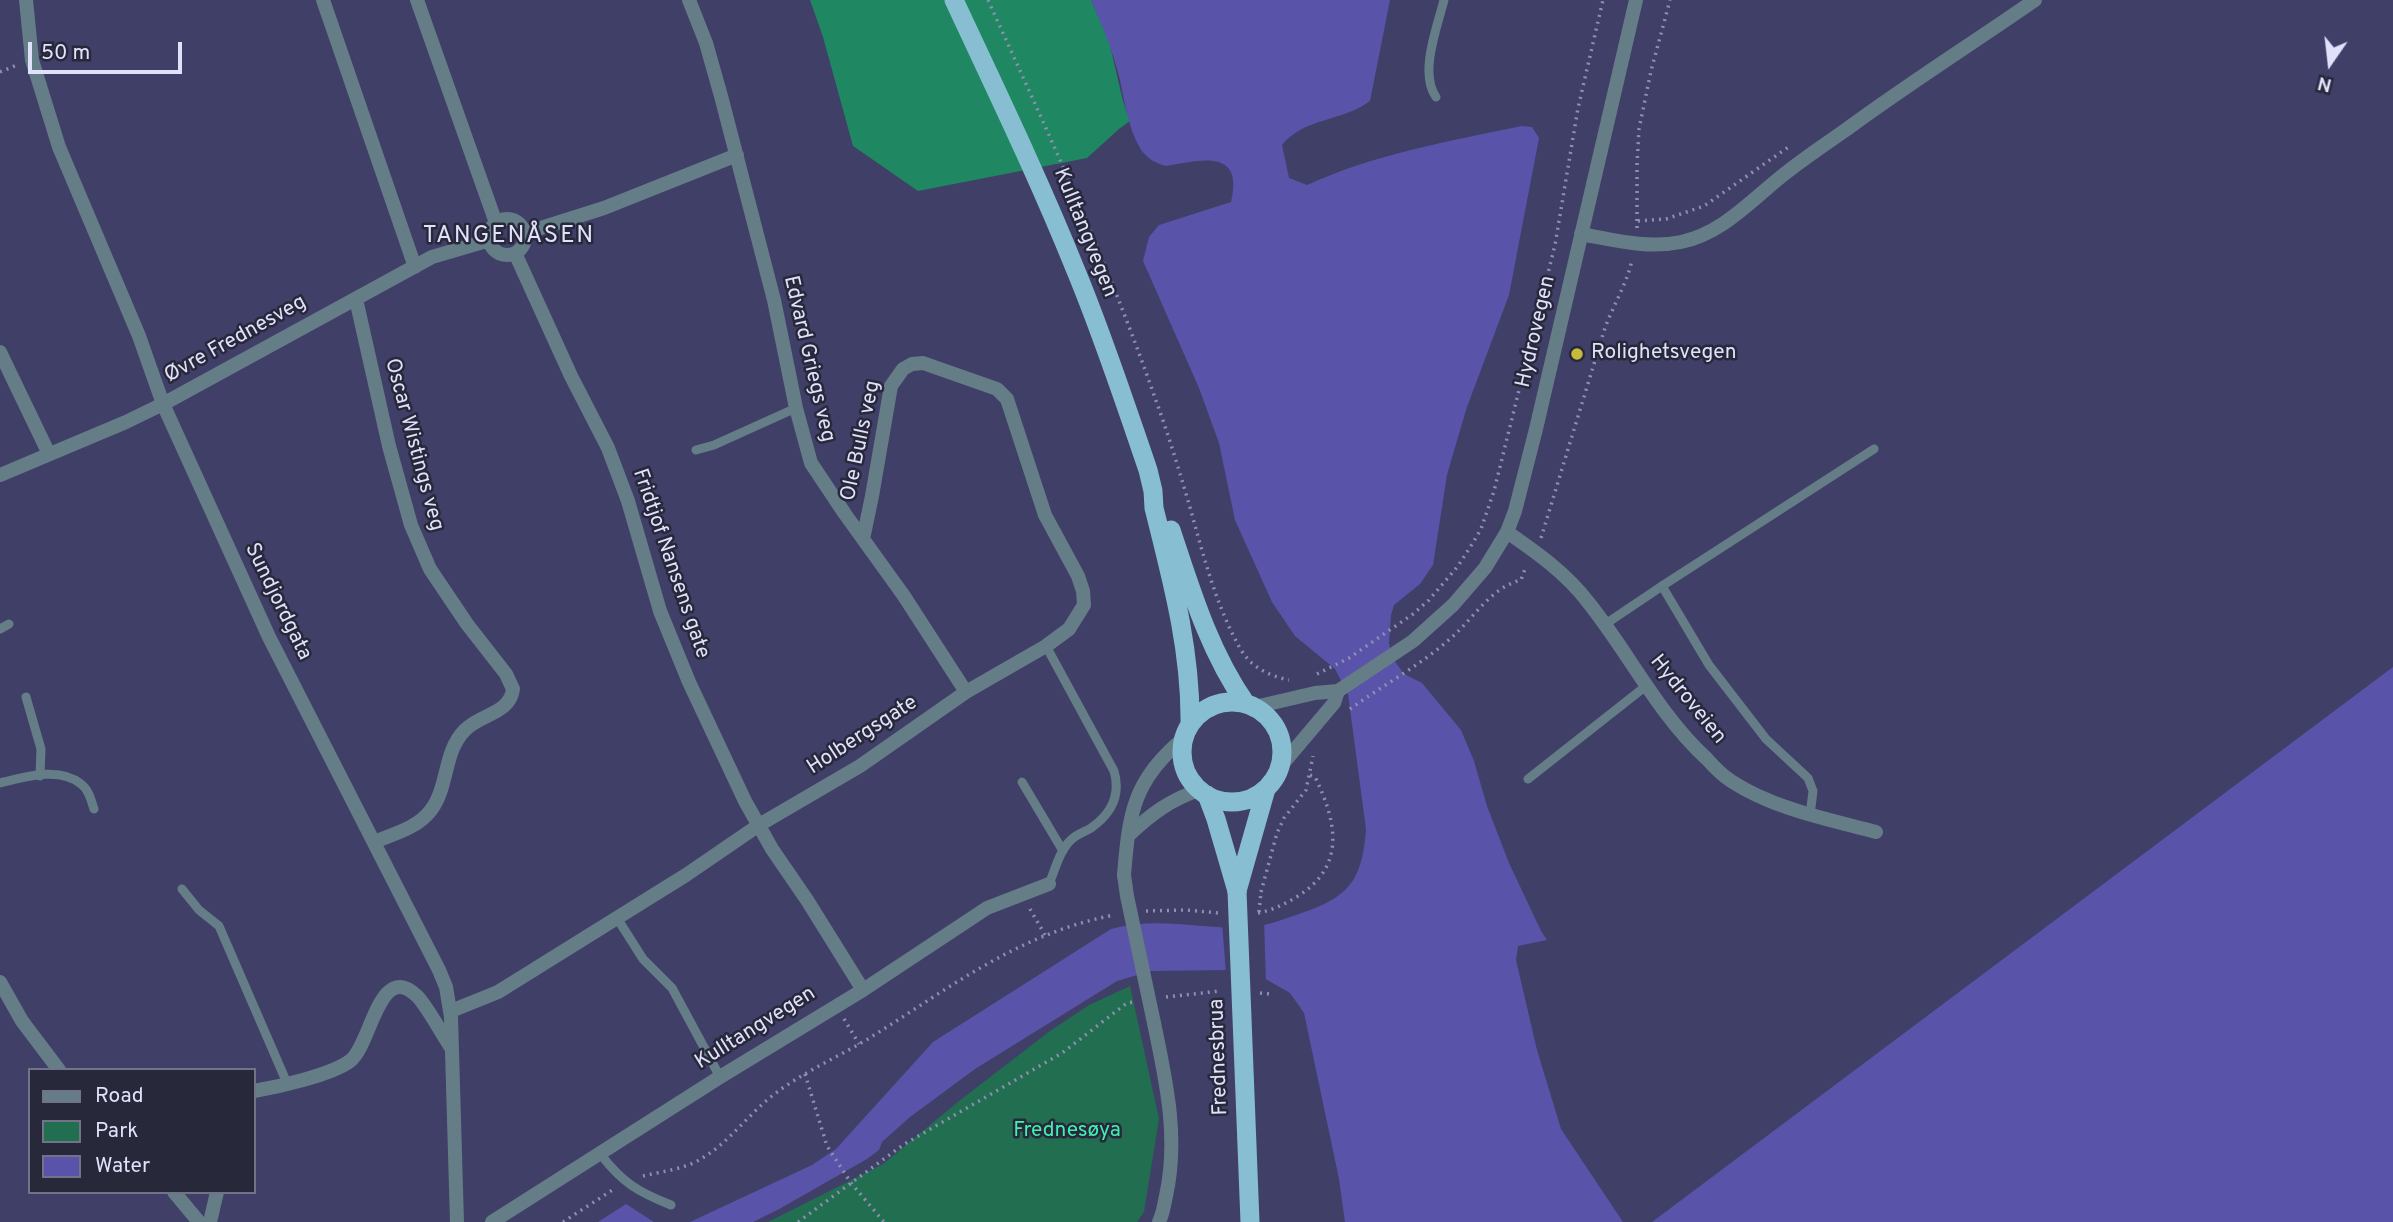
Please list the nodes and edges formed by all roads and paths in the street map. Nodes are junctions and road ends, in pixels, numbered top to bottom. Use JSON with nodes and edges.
{"nodes":[{"id":1,"x":26,"y":0,"type":"edge"},
{"id":2,"x":323,"y":0,"type":"edge"},
{"id":3,"x":417,"y":0,"type":"edge"},
{"id":4,"x":689,"y":0,"type":"edge"},
{"id":5,"x":954,"y":0,"type":"edge"},
{"id":6,"x":988,"y":0,"type":"edge"},
{"id":7,"x":1444,"y":0,"type":"edge"},
{"id":8,"x":1603,"y":0,"type":"edge"},
{"id":9,"x":1636,"y":0,"type":"edge"},
{"id":10,"x":1670,"y":0,"type":"edge"},
{"id":11,"x":2035,"y":0,"type":"edge"},
{"id":12,"x":1436,"y":97,"type":"dead end"},
{"id":13,"x":1792,"y":144,"type":"dead end"},
{"id":14,"x":737,"y":155,"type":"junction"},
{"id":15,"x":1638,"y":221,"type":"junction"},
{"id":16,"x":496,"y":223,"type":"junction"},
{"id":17,"x":525,"y":233,"type":"junction"},
{"id":18,"x":1581,"y":234,"type":"junction"},
{"id":19,"x":490,"y":240,"type":"junction"},
{"id":20,"x":1634,"y":243,"type":"junction"},
{"id":21,"x":515,"y":253,"type":"junction"},
{"id":22,"x":415,"y":267,"type":"junction"},
{"id":23,"x":356,"y":299,"type":"junction"},
{"id":24,"x":0,"y":352,"type":"edge"},
{"id":25,"x":997,"y":389,"type":"joint"},
{"id":26,"x":163,"y":404,"type":"junction"},
{"id":27,"x":796,"y":408,"type":"junction"},
{"id":28,"x":1874,"y":449,"type":"dead end"},
{"id":29,"x":696,"y":450,"type":"dead end"},
{"id":30,"x":49,"y":454,"type":"junction"},
{"id":31,"x":0,"y":475,"type":"edge"},
{"id":32,"x":1153,"y":491,"type":"junction"},
{"id":33,"x":1507,"y":533,"type":"junction"},
{"id":34,"x":863,"y":539,"type":"junction"},
{"id":35,"x":1534,"y":550,"type":"junction"},
{"id":36,"x":1662,"y":586,"type":"junction"},
{"id":37,"x":1604,"y":625,"type":"junction"},
{"id":38,"x":1046,"y":646,"type":"junction"},
{"id":39,"x":1315,"y":675,"type":"dead end"},
{"id":40,"x":1295,"y":681,"type":"dead end"},
{"id":41,"x":1646,"y":686,"type":"junction"},
{"id":42,"x":1338,"y":691,"type":"junction"},
{"id":43,"x":965,"y":692,"type":"junction"},
{"id":44,"x":26,"y":697,"type":"dead end"},
{"id":45,"x":1251,"y":705,"type":"junction"},
{"id":46,"x":1347,"y":712,"type":"dead end"},
{"id":47,"x":1186,"y":732,"type":"junction"},
{"id":48,"x":1318,"y":747,"type":"dead end"},
{"id":49,"x":1280,"y":767,"type":"junction"},
{"id":50,"x":40,"y":776,"type":"junction"},
{"id":51,"x":1528,"y":779,"type":"dead end"},
{"id":52,"x":1022,"y":782,"type":"dead end"},
{"id":53,"x":0,"y":783,"type":"edge"},
{"id":54,"x":1266,"y":789,"type":"junction"},
{"id":55,"x":1203,"y":793,"type":"junction"},
{"id":56,"x":94,"y":809,"type":"dead end"},
{"id":57,"x":1810,"y":815,"type":"junction"},
{"id":58,"x":759,"y":825,"type":"junction"},
{"id":59,"x":1876,"y":832,"type":"dead end"},
{"id":60,"x":1128,"y":836,"type":"junction"},
{"id":61,"x":374,"y":842,"type":"junction"},
{"id":62,"x":1063,"y":851,"type":"junction"},
{"id":63,"x":1049,"y":884,"type":"joint"},
{"id":64,"x":182,"y":889,"type":"dead end"},
{"id":65,"x":1237,"y":891,"type":"junction"},
{"id":66,"x":1261,"y":892,"type":"dead end"},
{"id":67,"x":1022,"y":895,"type":"junction"},
{"id":68,"x":617,"y":918,"type":"junction"},
{"id":69,"x":1084,"y":921,"type":"dead end"},
{"id":70,"x":1045,"y":935,"type":"junction"},
{"id":71,"x":0,"y":982,"type":"edge"},
{"id":72,"x":863,"y":990,"type":"junction"},
{"id":73,"x":1225,"y":990,"type":"dead end"},
{"id":74,"x":1248,"y":992,"type":"dead end"},
{"id":75,"x":1271,"y":994,"type":"dead end"},
{"id":76,"x":1166,"y":996,"type":"dead end"},
{"id":77,"x":1140,"y":1001,"type":"dead end"},
{"id":78,"x":836,"y":1006,"type":"junction"},
{"id":79,"x":451,"y":1011,"type":"junction"},
{"id":80,"x":859,"y":1044,"type":"junction"},
{"id":81,"x":452,"y":1049,"type":"junction"},
{"id":82,"x":57,"y":1068,"type":"edge"},
{"id":83,"x":805,"y":1074,"type":"junction"},
{"id":84,"x":720,"y":1077,"type":"junction"},
{"id":85,"x":287,"y":1083,"type":"junction"},
{"id":86,"x":256,"y":1091,"type":"edge"},
{"id":87,"x":601,"y":1155,"type":"junction"},
{"id":88,"x":851,"y":1183,"type":"junction"},
{"id":89,"x":626,"y":1184,"type":"junction"},
{"id":90,"x":176,"y":1194,"type":"edge"},
{"id":91,"x":217,"y":1194,"type":"edge"},
{"id":92,"x":671,"y":1205,"type":"dead end"},
{"id":93,"x":1163,"y":1220,"type":"edge"},
{"id":94,"x":200,"y":1222,"type":"edge"},
{"id":95,"x":210,"y":1222,"type":"edge"},
{"id":96,"x":457,"y":1222,"type":"edge"},
{"id":97,"x":492,"y":1222,"type":"edge"},
{"id":98,"x":563,"y":1222,"type":"edge"},
{"id":99,"x":798,"y":1222,"type":"edge"},
{"id":100,"x":884,"y":1222,"type":"edge"},
{"id":101,"x":1250,"y":1222,"type":"edge"}],
"edges":[{"from":1,"to":26,"type":"street","name":"Sundjordgata"},
{"from":2,"to":22,"type":"street"},
{"from":3,"to":16,"type":"street"},
{"from":4,"to":14,"type":"street","name":"Edvard Griegs veg"},
{"from":5,"to":32,"type":"highway","name":"Kulltangvegen"},
{"from":6,"to":40,"type":"path"},
{"from":7,"to":12,"type":"lane"},
{"from":8,"to":39,"type":"path"},
{"from":9,"to":18,"type":"street","name":"Hydrovegen"},
{"from":10,"to":15,"type":"path"},
{"from":11,"to":20,"type":"street"},
{"from":13,"to":15,"type":"path"},
{"from":14,"to":17,"type":"street"},
{"from":14,"to":27,"type":"street","name":"Edvard Griegs veg"},
{"from":15,"to":20,"type":"path"},
{"from":16,"to":17,"type":"street"},
{"from":16,"to":19,"type":"street"},
{"from":17,"to":21,"type":"street"},
{"from":18,"to":20,"type":"street"},
{"from":18,"to":33,"type":"street","name":"Hydrovegen"},
{"from":19,"to":21,"type":"street"},
{"from":19,"to":22,"type":"street","name":"Øvre Frednesveg"},
{"from":20,"to":35,"type":"path"},
{"from":21,"to":58,"type":"street","name":"Fridtjof Nansens gate"},
{"from":22,"to":23,"type":"street","name":"Øvre Frednesveg"},
{"from":23,"to":26,"type":"street","name":"Øvre Frednesveg"},
{"from":23,"to":61,"type":"street","name":"Oscar Wistings veg"},
{"from":24,"to":30,"type":"street"},
{"from":25,"to":34,"type":"street","name":"Ole Bulls veg"},
{"from":25,"to":38,"type":"street","name":"Holbergsgate"},
{"from":26,"to":30,"type":"street","name":"Øvre Frednesveg"},
{"from":26,"to":61,"type":"street","name":"Sundjordgata"},
{"from":27,"to":29,"type":"lane"},
{"from":27,"to":34,"type":"street","name":"Edvard Griegs veg"},
{"from":28,"to":36,"type":"lane"},
{"from":30,"to":31,"type":"street","name":"Øvre Frednesveg"},
{"from":32,"to":45,"type":"highway","name":"Kulltangvegen"},
{"from":32,"to":47,"type":"highway","name":"Kulltangvegen"},
{"from":33,"to":35,"type":"street","name":"Hydroveien"},
{"from":33,"to":42,"type":"street","name":"Hydrovegen"},
{"from":34,"to":43,"type":"street","name":"Edvard Griegs veg"},
{"from":35,"to":37,"type":"street","name":"Hydroveien"},
{"from":35,"to":46,"type":"path"},
{"from":36,"to":37,"type":"lane"},
{"from":36,"to":57,"type":"lane"},
{"from":37,"to":41,"type":"street","name":"Hydroveien"},
{"from":38,"to":43,"type":"street","name":"Holbergsgate"},
{"from":38,"to":62,"type":"lane"},
{"from":41,"to":51,"type":"lane"},
{"from":41,"to":57,"type":"street","name":"Hydroveien"},
{"from":42,"to":45,"type":"street"},
{"from":42,"to":49,"type":"street"},
{"from":43,"to":58,"type":"street","name":"Holbergsgate"},
{"from":44,"to":50,"type":"lane"},
{"from":45,"to":47,"type":"highway"},
{"from":45,"to":49,"type":"highway"},
{"from":47,"to":55,"type":"highway"},
{"from":47,"to":60,"type":"street"},
{"from":48,"to":66,"type":"path"},
{"from":49,"to":54,"type":"highway"},
{"from":50,"to":53,"type":"lane"},
{"from":50,"to":56,"type":"lane"},
{"from":52,"to":62,"type":"lane"},
{"from":54,"to":55,"type":"highway"},
{"from":54,"to":65,"type":"highway"},
{"from":55,"to":60,"type":"street"},
{"from":55,"to":65,"type":"highway"},
{"from":57,"to":59,"type":"street","name":"Hydroveien"},
{"from":58,"to":68,"type":"street","name":"Holbergsgate"},
{"from":58,"to":72,"type":"street","name":"Fridtjof Nansens gate"},
{"from":60,"to":93,"type":"street","bridge":true},
{"from":61,"to":79,"type":"street","name":"Sundjordgata"},
{"from":62,"to":63,"type":"lane"},
{"from":63,"to":67,"type":"street","name":"Kulltangvegen"},
{"from":64,"to":85,"type":"lane"},
{"from":65,"to":101,"type":"highway","name":"Frednesbrua","bridge":true},
{"from":67,"to":70,"type":"path"},
{"from":67,"to":72,"type":"street","name":"Kulltangvegen"},
{"from":68,"to":79,"type":"street","name":"Holbergsgate"},
{"from":68,"to":84,"type":"lane"},
{"from":69,"to":70,"type":"path"},
{"from":70,"to":80,"type":"path"},
{"from":71,"to":82,"type":"street"},
{"from":72,"to":78,"type":"street","name":"Kulltangvegen"},
{"from":73,"to":76,"type":"path"},
{"from":74,"to":75,"type":"path"},
{"from":77,"to":88,"type":"path"},
{"from":78,"to":80,"type":"path"},
{"from":78,"to":84,"type":"street","name":"Kulltangvegen"},
{"from":79,"to":81,"type":"street","name":"Sundjordgata"},
{"from":80,"to":83,"type":"path"},
{"from":81,"to":85,"type":"street"},
{"from":81,"to":96,"type":"street","name":"Sundjordgata"},
{"from":83,"to":88,"type":"path"},
{"from":83,"to":89,"type":"path"},
{"from":84,"to":87,"type":"street","name":"Kulltangvegen"},
{"from":85,"to":86,"type":"street"},
{"from":87,"to":89,"type":"lane"},
{"from":87,"to":97,"type":"street","name":"Kulltangvegen"},
{"from":88,"to":99,"type":"path"},
{"from":88,"to":100,"type":"path"},
{"from":89,"to":92,"type":"lane"},
{"from":89,"to":98,"type":"path"},
{"from":90,"to":94,"type":"street"},
{"from":91,"to":95,"type":"street"}]}
